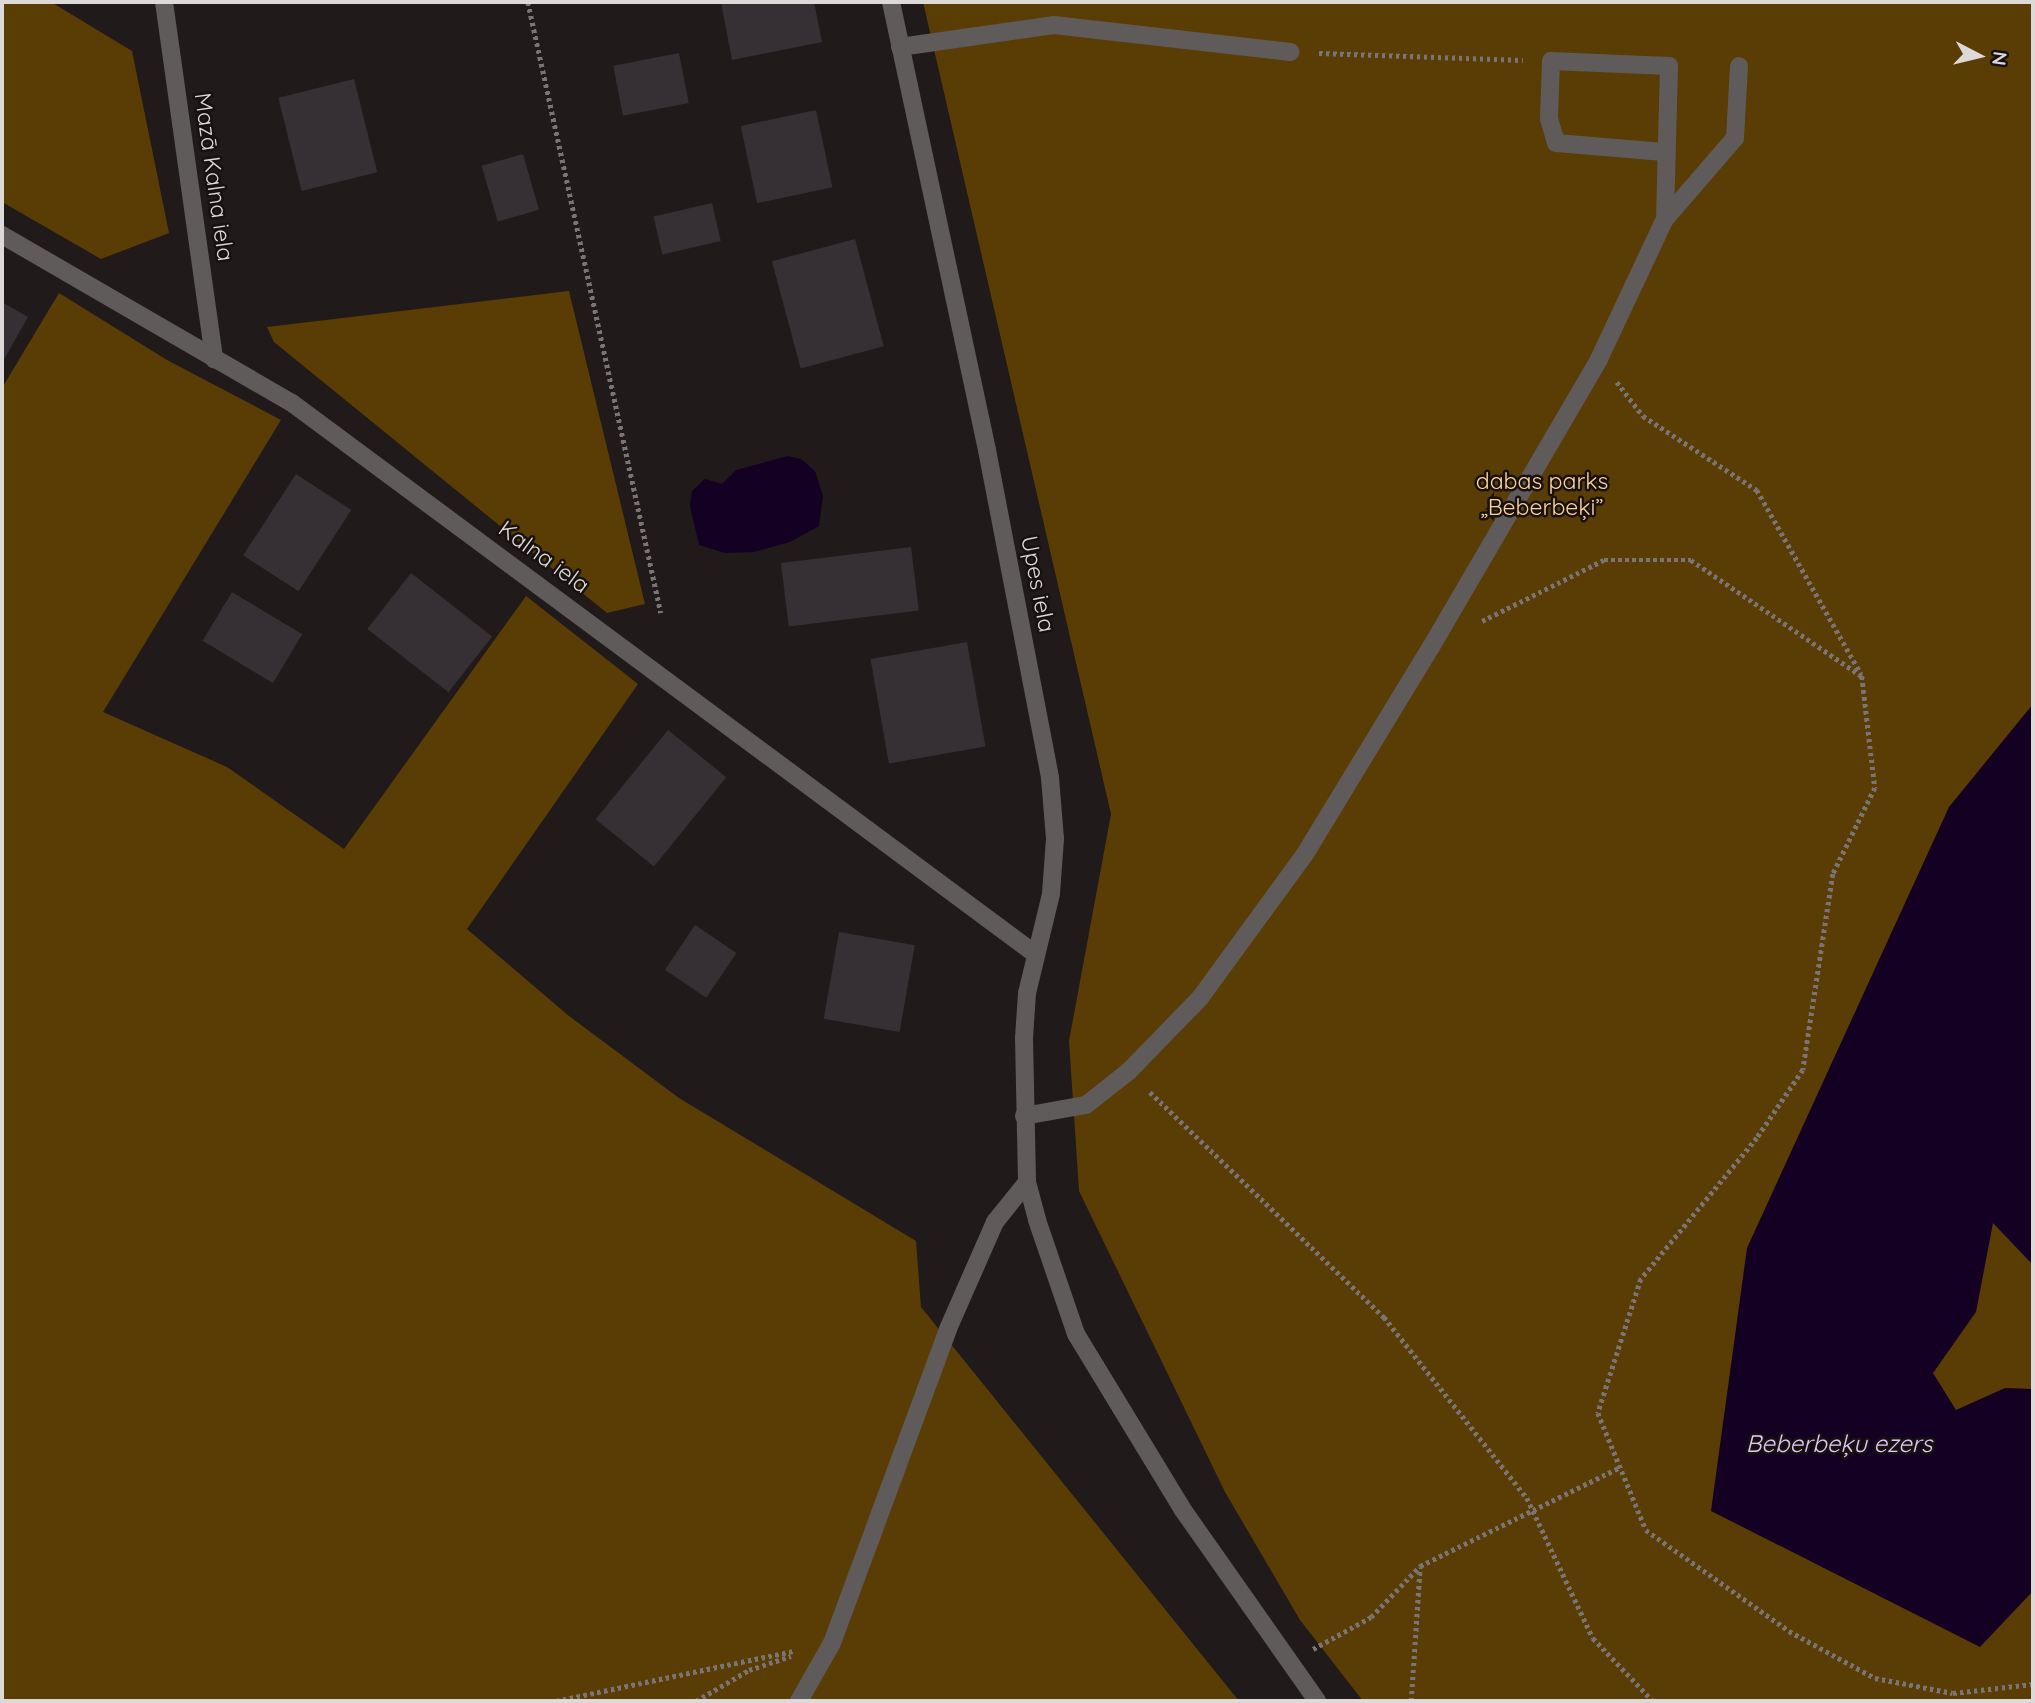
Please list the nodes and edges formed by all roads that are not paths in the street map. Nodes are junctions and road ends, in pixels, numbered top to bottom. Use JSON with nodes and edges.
{"nodes":[{"id":1,"x":164,"y":2,"type":"edge"},
{"id":2,"x":891,"y":2,"type":"edge"},
{"id":3,"x":900,"y":47,"type":"junction"},
{"id":4,"x":1290,"y":52,"type":"road end"},
{"id":5,"x":1739,"y":66,"type":"dead end"},
{"id":6,"x":1664,"y":152,"type":"junction"},
{"id":7,"x":1665,"y":219,"type":"junction"},
{"id":8,"x":2,"y":235,"type":"edge"},
{"id":9,"x":215,"y":360,"type":"junction"},
{"id":10,"x":1034,"y":953,"type":"junction"},
{"id":11,"x":1024,"y":1116,"type":"junction"},
{"id":12,"x":1027,"y":1182,"type":"junction"},
{"id":13,"x":799,"y":1701,"type":"edge"},
{"id":14,"x":1317,"y":1701,"type":"edge"}],
"edges":[{"from":1,"to":9,"type":"street","name":"Mazā Kalna iela"},
{"from":2,"to":3,"type":"street","name":"Upes iela"},
{"from":3,"to":4,"type":"street"},
{"from":3,"to":10,"type":"street","name":"Upes iela"},
{"from":5,"to":7,"type":"street"},
{"from":6,"to":6,"type":"street"},
{"from":6,"to":7,"type":"street"},
{"from":7,"to":11,"type":"street"},
{"from":8,"to":9,"type":"street","name":"Kalna iela"},
{"from":9,"to":10,"type":"street","name":"Kalna iela"},
{"from":10,"to":11,"type":"street","name":"Upes iela"},
{"from":11,"to":12,"type":"street","name":"Upes iela"},
{"from":12,"to":13,"type":"street"},
{"from":12,"to":14,"type":"street","name":"Upes iela"}]}
